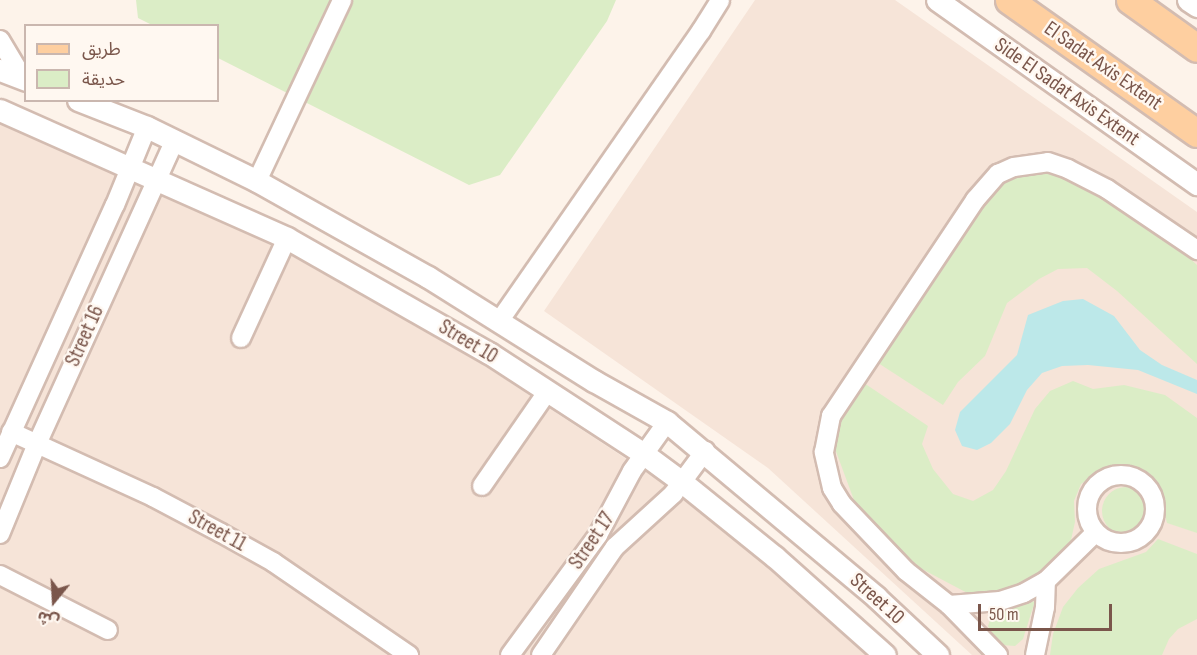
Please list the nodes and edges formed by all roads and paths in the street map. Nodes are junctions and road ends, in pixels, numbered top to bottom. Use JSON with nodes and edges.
{"nodes":[{"id":1,"x":342,"y":0,"type":"edge"},
{"id":2,"x":720,"y":0,"type":"edge"},
{"id":3,"x":937,"y":0,"type":"edge"},
{"id":4,"x":1009,"y":0,"type":"edge"},
{"id":5,"x":1130,"y":0,"type":"edge"},
{"id":6,"x":1188,"y":0,"type":"edge"},
{"id":7,"x":1197,"y":6,"type":"edge"},
{"id":8,"x":0,"y":40,"type":"edge"},
{"id":9,"x":1197,"y":48,"type":"edge"},
{"id":10,"x":0,"y":70,"type":"edge"},
{"id":11,"x":24,"y":78,"type":"edge"},
{"id":12,"x":24,"y":80,"type":"edge"},
{"id":13,"x":83,"y":102,"type":"edge"},
{"id":14,"x":0,"y":110,"type":"edge"},
{"id":15,"x":147,"y":127,"type":"junction"},
{"id":16,"x":1197,"y":133,"type":"edge"},
{"id":17,"x":175,"y":140,"type":"junction"},
{"id":18,"x":131,"y":166,"type":"junction"},
{"id":19,"x":156,"y":179,"type":"junction"},
{"id":20,"x":257,"y":181,"type":"junction"},
{"id":21,"x":1197,"y":184,"type":"edge"},
{"id":22,"x":287,"y":238,"type":"junction"},
{"id":23,"x":1197,"y":250,"type":"edge"},
{"id":24,"x":500,"y":320,"type":"junction"},
{"id":25,"x":241,"y":338,"type":"dead end"},
{"id":26,"x":547,"y":392,"type":"junction"},
{"id":27,"x":667,"y":422,"type":"junction"},
{"id":28,"x":11,"y":432,"type":"junction"},
{"id":29,"x":37,"y":444,"type":"junction"},
{"id":30,"x":705,"y":451,"type":"junction"},
{"id":31,"x":644,"y":454,"type":"junction"},
{"id":32,"x":0,"y":458,"type":"edge"},
{"id":33,"x":682,"y":482,"type":"junction"},
{"id":34,"x":482,"y":486,"type":"dead end"},
{"id":35,"x":1095,"y":533,"type":"dead end"},
{"id":36,"x":0,"y":534,"type":"edge"},
{"id":37,"x":0,"y":575,"type":"edge"},
{"id":38,"x":1046,"y":581,"type":"junction"},
{"id":39,"x":949,"y":605,"type":"junction"},
{"id":40,"x":108,"y":630,"type":"dead end"},
{"id":41,"x":409,"y":655,"type":"edge"},
{"id":42,"x":510,"y":655,"type":"edge"},
{"id":43,"x":541,"y":655,"type":"edge"},
{"id":44,"x":885,"y":655,"type":"edge"},
{"id":45,"x":938,"y":655,"type":"edge"},
{"id":46,"x":998,"y":655,"type":"edge"},
{"id":47,"x":1035,"y":655,"type":"edge"}],
"edges":[{"from":1,"to":20,"type":"street"},
{"from":2,"to":24,"type":"street"},
{"from":3,"to":21,"type":"street","name":"Side El Sadat Axis Extent"},
{"from":4,"to":16,"type":"main road","name":"El Sadat Axis Extent"},
{"from":5,"to":9,"type":"main road"},
{"from":6,"to":7,"type":"street"},
{"from":8,"to":11,"type":"street"},
{"from":10,"to":12,"type":"street"},
{"from":13,"to":15,"type":"street","name":"Street 10"},
{"from":14,"to":18,"type":"street","name":"Street 10"},
{"from":15,"to":17,"type":"street","name":"Street 10"},
{"from":15,"to":18,"type":"street","name":"Street 16"},
{"from":17,"to":19,"type":"street","name":"Street 16"},
{"from":17,"to":20,"type":"street","name":"Street 10"},
{"from":18,"to":19,"type":"street","name":"Street 10"},
{"from":18,"to":28,"type":"street","name":"Street 16"},
{"from":19,"to":22,"type":"street","name":"Street 10"},
{"from":19,"to":29,"type":"street","name":"Street 16"},
{"from":20,"to":24,"type":"street","name":"Street 10"},
{"from":22,"to":25,"type":"street"},
{"from":22,"to":26,"type":"street","name":"Street 10"},
{"from":23,"to":39,"type":"street"},
{"from":24,"to":27,"type":"street","name":"Street 10"},
{"from":26,"to":31,"type":"street","name":"Street 10"},
{"from":26,"to":34,"type":"street"},
{"from":27,"to":30,"type":"street","name":"Street 10"},
{"from":27,"to":31,"type":"street","name":"Street 17"},
{"from":28,"to":29,"type":"street","name":"Street 11"},
{"from":28,"to":32,"type":"street","name":"Street 16"},
{"from":29,"to":36,"type":"street","name":"Street 16"},
{"from":29,"to":41,"type":"street","name":"Street 11"},
{"from":30,"to":33,"type":"street","name":"Street 17"},
{"from":30,"to":45,"type":"street","name":"Street 10"},
{"from":31,"to":33,"type":"street","name":"Street 10"},
{"from":31,"to":42,"type":"street","name":"Street 17"},
{"from":33,"to":43,"type":"street","name":"Street 17"},
{"from":33,"to":44,"type":"street","name":"Street 10"},
{"from":35,"to":38,"type":"street"},
{"from":37,"to":40,"type":"street"},
{"from":38,"to":39,"type":"street"},
{"from":38,"to":47,"type":"street"},
{"from":39,"to":46,"type":"street"}]}
